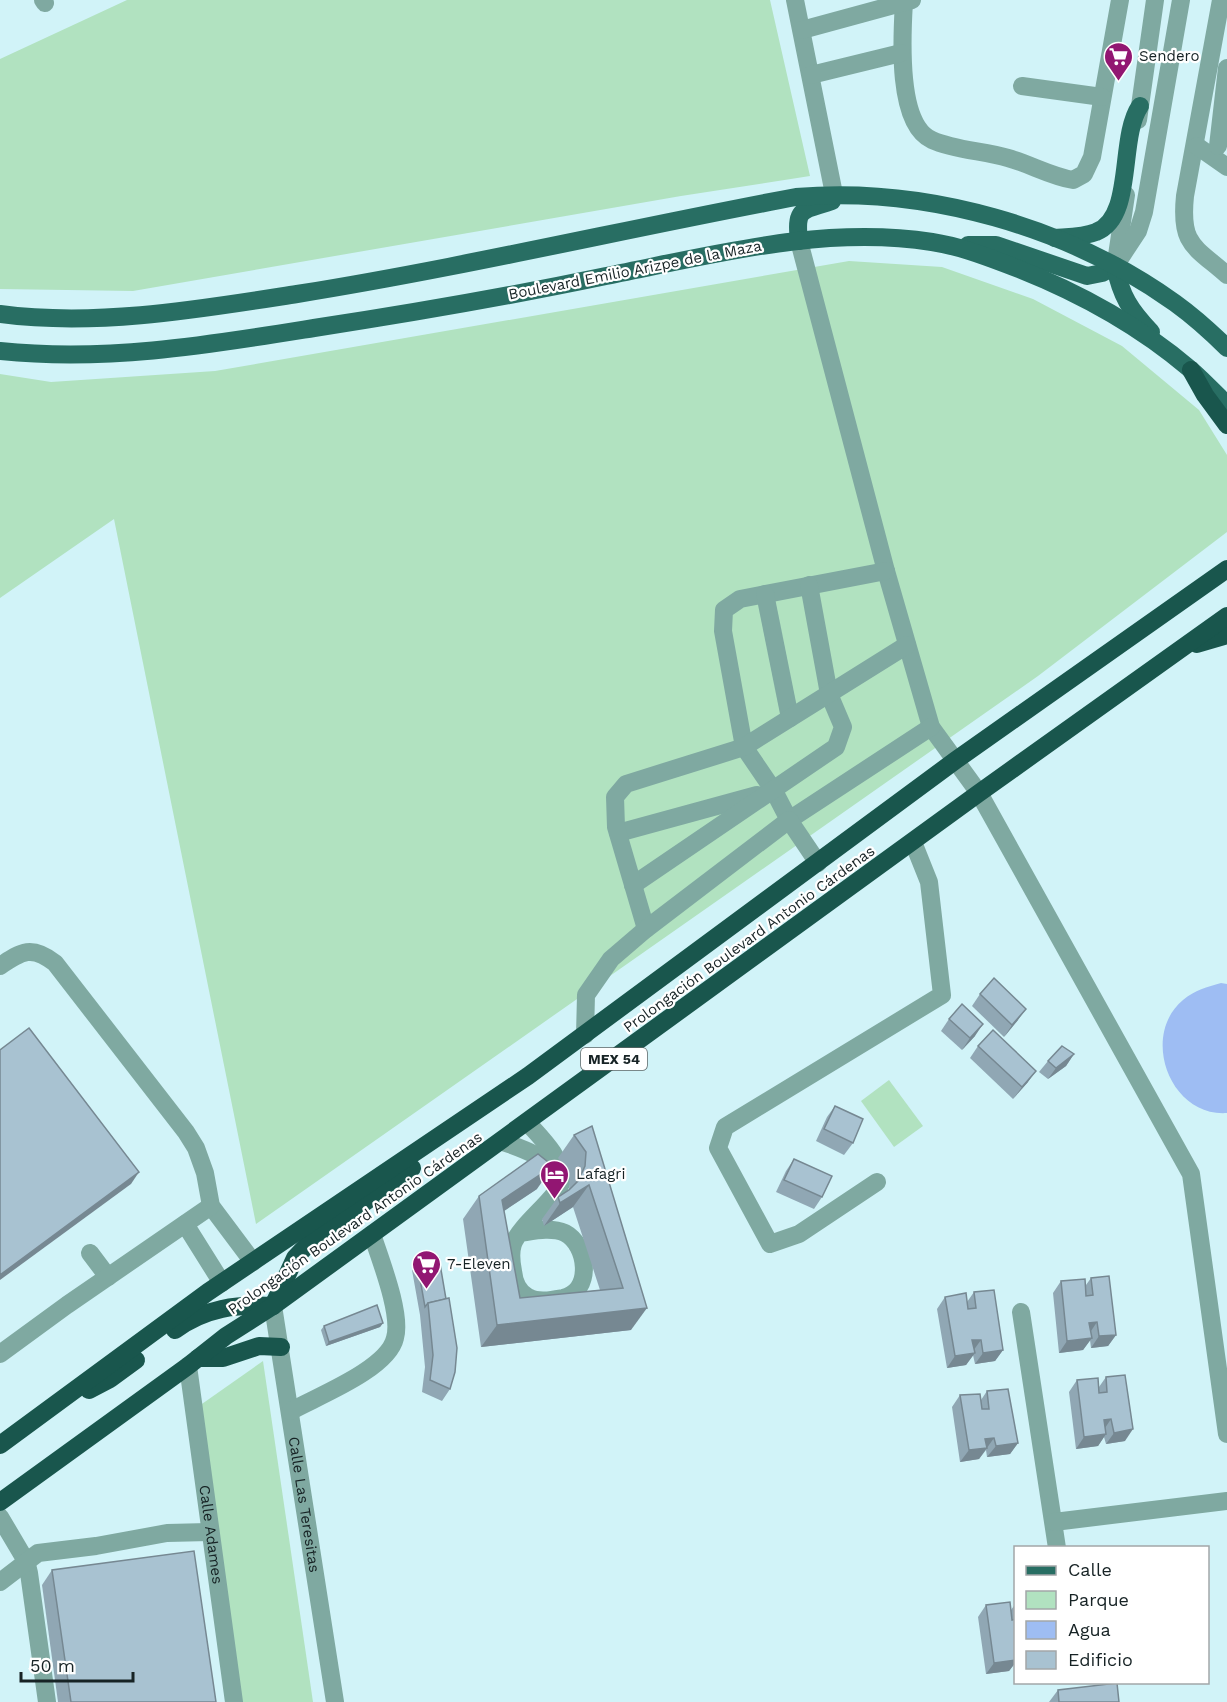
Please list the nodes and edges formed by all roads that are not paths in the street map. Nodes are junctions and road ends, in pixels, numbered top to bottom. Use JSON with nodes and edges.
{"nodes":[{"id":1,"x":795,"y":0,"type":"edge"},
{"id":2,"x":1120,"y":0,"type":"edge"},
{"id":3,"x":1155,"y":0,"type":"edge"},
{"id":4,"x":1181,"y":0,"type":"edge"},
{"id":5,"x":1221,"y":0,"type":"edge"},
{"id":6,"x":908,"y":1,"type":"edge"},
{"id":7,"x":1217,"y":28,"type":"junction"},
{"id":8,"x":802,"y":30,"type":"junction"},
{"id":9,"x":1227,"y":47,"type":"edge"},
{"id":10,"x":901,"y":53,"type":"junction"},
{"id":11,"x":1227,"y":68,"type":"edge"},
{"id":12,"x":811,"y":75,"type":"junction"},
{"id":13,"x":1022,"y":86,"type":"dead end"},
{"id":14,"x":1102,"y":97,"type":"junction"},
{"id":15,"x":1140,"y":106,"type":"junction"},
{"id":16,"x":1194,"y":144,"type":"junction"},
{"id":17,"x":1218,"y":146,"type":"dead end"},
{"id":18,"x":1227,"y":167,"type":"edge"},
{"id":19,"x":834,"y":194,"type":"junction"},
{"id":20,"x":1054,"y":238,"type":"junction"},
{"id":21,"x":799,"y":241,"type":"junction"},
{"id":22,"x":954,"y":246,"type":"junction"},
{"id":23,"x":1115,"y":266,"type":"junction"},
{"id":24,"x":1227,"y":275,"type":"edge"},
{"id":25,"x":0,"y":314,"type":"edge"},
{"id":26,"x":1227,"y":348,"type":"edge"},
{"id":27,"x":0,"y":351,"type":"edge"},
{"id":28,"x":1172,"y":355,"type":"junction"},
{"id":29,"x":1191,"y":370,"type":"junction"},
{"id":30,"x":1227,"y":405,"type":"edge"},
{"id":31,"x":1227,"y":425,"type":"edge"},
{"id":32,"x":1227,"y":569,"type":"edge"},
{"id":33,"x":886,"y":571,"type":"junction"},
{"id":34,"x":809,"y":585,"type":"junction"},
{"id":35,"x":765,"y":594,"type":"junction"},
{"id":36,"x":1227,"y":616,"type":"edge"},
{"id":37,"x":1227,"y":635,"type":"edge"},
{"id":38,"x":907,"y":645,"type":"junction"},
{"id":39,"x":1181,"y":650,"type":"junction"},
{"id":40,"x":828,"y":694,"type":"junction"},
{"id":41,"x":790,"y":718,"type":"junction"},
{"id":42,"x":931,"y":728,"type":"junction"},
{"id":43,"x":744,"y":747,"type":"junction"},
{"id":44,"x":956,"y":760,"type":"junction"},
{"id":45,"x":774,"y":791,"type":"junction"},
{"id":46,"x":979,"y":793,"type":"junction"},
{"id":47,"x":789,"y":820,"type":"junction"},
{"id":48,"x":618,"y":833,"type":"junction"},
{"id":49,"x":913,"y":842,"type":"junction"},
{"id":50,"x":818,"y":863,"type":"junction"},
{"id":51,"x":633,"y":885,"type":"junction"},
{"id":52,"x":646,"y":929,"type":"junction"},
{"id":53,"x":0,"y":966,"type":"edge"},
{"id":54,"x":585,"y":1035,"type":"junction"},
{"id":55,"x":527,"y":1122,"type":"junction"},
{"id":56,"x":455,"y":1125,"type":"junction"},
{"id":57,"x":501,"y":1141,"type":"junction"},
{"id":58,"x":878,"y":1182,"type":"dead end"},
{"id":59,"x":551,"y":1198,"type":"junction"},
{"id":60,"x":211,"y":1206,"type":"junction"},
{"id":61,"x":185,"y":1224,"type":"junction"},
{"id":62,"x":520,"y":1233,"type":"junction"},
{"id":63,"x":372,"y":1234,"type":"junction"},
{"id":64,"x":90,"y":1253,"type":"dead end"},
{"id":65,"x":253,"y":1262,"type":"junction"},
{"id":66,"x":108,"y":1277,"type":"junction"},
{"id":67,"x":222,"y":1282,"type":"junction"},
{"id":68,"x":273,"y":1306,"type":"junction"},
{"id":69,"x":1021,"y":1312,"type":"dead end"},
{"id":70,"x":281,"y":1347,"type":"junction"},
{"id":71,"x":0,"y":1354,"type":"edge"},
{"id":72,"x":193,"y":1362,"type":"junction"},
{"id":73,"x":68,"y":1395,"type":"junction"},
{"id":74,"x":291,"y":1411,"type":"junction"},
{"id":75,"x":1227,"y":1434,"type":"edge"},
{"id":76,"x":0,"y":1445,"type":"edge"},
{"id":77,"x":1227,"y":1501,"type":"edge"},
{"id":78,"x":0,"y":1502,"type":"edge"},
{"id":79,"x":0,"y":1517,"type":"edge"},
{"id":80,"x":1054,"y":1522,"type":"junction"},
{"id":81,"x":209,"y":1532,"type":"junction"},
{"id":82,"x":1057,"y":1546,"type":"edge"},
{"id":83,"x":26,"y":1561,"type":"junction"},
{"id":84,"x":0,"y":1582,"type":"edge"},
{"id":85,"x":47,"y":1702,"type":"edge"},
{"id":86,"x":234,"y":1702,"type":"edge"},
{"id":87,"x":335,"y":1702,"type":"edge"}],
"edges":[{"from":1,"to":8,"type":"street"},
{"from":2,"to":14,"type":"street"},
{"from":3,"to":15,"type":"street"},
{"from":4,"to":23,"type":"street"},
{"from":5,"to":7,"type":"street"},
{"from":6,"to":8,"type":"street"},
{"from":6,"to":10,"type":"street"},
{"from":7,"to":9,"type":"street"},
{"from":7,"to":16,"type":"street"},
{"from":8,"to":12,"type":"street"},
{"from":10,"to":12,"type":"street"},
{"from":10,"to":14,"type":"street"},
{"from":11,"to":17,"type":"street"},
{"from":12,"to":19,"type":"street"},
{"from":13,"to":14,"type":"street"},
{"from":15,"to":20,"type":"main road"},
{"from":15,"to":23,"type":"street"},
{"from":16,"to":18,"type":"street"},
{"from":16,"to":24,"type":"street"},
{"from":19,"to":20,"type":"main road"},
{"from":19,"to":21,"type":"main road"},
{"from":19,"to":25,"type":"main road"},
{"from":20,"to":23,"type":"main road"},
{"from":21,"to":22,"type":"main road","name":"Boulevard Emilio Arizpe de la Maza"},
{"from":21,"to":27,"type":"main road","name":"Boulevard Emilio Arizpe de la Maza"},
{"from":21,"to":33,"type":"street"},
{"from":22,"to":23,"type":"main road"},
{"from":22,"to":28,"type":"main road","name":"Boulevard Emilio Arizpe de la Maza"},
{"from":23,"to":26,"type":"main road"},
{"from":23,"to":28,"type":"main road"},
{"from":28,"to":29,"type":"main road","name":"Boulevard Emilio Arizpe de la Maza"},
{"from":29,"to":30,"type":"main road","name":"Boulevard Emilio Arizpe de la Maza"},
{"from":29,"to":31,"type":"highway"},
{"from":32,"to":44,"type":"highway","name":"Prolongación Boulevard Antonio Cárdenas","number":"MEX 54"},
{"from":33,"to":34,"type":"street"},
{"from":33,"to":38,"type":"street"},
{"from":34,"to":35,"type":"street"},
{"from":34,"to":40,"type":"street"},
{"from":35,"to":41,"type":"street"},
{"from":35,"to":43,"type":"street"},
{"from":36,"to":39,"type":"highway","name":"Prolongación Boulevard Antonio Cárdenas","number":"MEX 54"},
{"from":37,"to":39,"type":"highway"},
{"from":38,"to":40,"type":"street"},
{"from":38,"to":42,"type":"street"},
{"from":39,"to":46,"type":"highway","name":"Prolongación Boulevard Antonio Cárdenas","number":"MEX 54"},
{"from":40,"to":41,"type":"street"},
{"from":40,"to":45,"type":"street"},
{"from":41,"to":43,"type":"street"},
{"from":42,"to":44,"type":"street"},
{"from":42,"to":47,"type":"street"},
{"from":43,"to":45,"type":"street"},
{"from":43,"to":48,"type":"street"},
{"from":44,"to":46,"type":"street"},
{"from":44,"to":50,"type":"highway","name":"Prolongación Boulevard Antonio Cárdenas","number":"MEX 54"},
{"from":45,"to":47,"type":"street"},
{"from":45,"to":48,"type":"street"},
{"from":45,"to":51,"type":"street"},
{"from":46,"to":49,"type":"highway","name":"Prolongación Boulevard Antonio Cárdenas","number":"MEX 54"},
{"from":46,"to":75,"type":"street"},
{"from":47,"to":50,"type":"street"},
{"from":47,"to":52,"type":"street"},
{"from":48,"to":51,"type":"street"},
{"from":49,"to":55,"type":"highway","name":"Prolongación Boulevard Antonio Cárdenas","number":"MEX 54"},
{"from":49,"to":58,"type":"street"},
{"from":50,"to":54,"type":"highway","name":"Prolongación Boulevard Antonio Cárdenas","number":"MEX 54"},
{"from":51,"to":52,"type":"street"},
{"from":52,"to":54,"type":"street"},
{"from":53,"to":60,"type":"street"},
{"from":54,"to":56,"type":"highway","name":"Prolongación Boulevard Antonio Cárdenas","number":"MEX 54"},
{"from":55,"to":57,"type":"highway","name":"Prolongación Boulevard Antonio Cárdenas","number":"MEX 54"},
{"from":55,"to":59,"type":"street"},
{"from":56,"to":65,"type":"highway","name":"Prolongación Boulevard Antonio Cárdenas","number":"MEX 54"},
{"from":56,"to":68,"type":"highway"},
{"from":57,"to":59,"type":"street"},
{"from":57,"to":63,"type":"highway","name":"Prolongación Boulevard Antonio Cárdenas","number":"MEX 54"},
{"from":59,"to":62,"type":"street"},
{"from":60,"to":61,"type":"street"},
{"from":60,"to":65,"type":"street"},
{"from":61,"to":66,"type":"street"},
{"from":61,"to":67,"type":"street"},
{"from":62,"to":62,"type":"street"},
{"from":63,"to":68,"type":"highway","name":"Prolongación Boulevard Antonio Cárdenas","number":"MEX 54"},
{"from":63,"to":74,"type":"street"},
{"from":64,"to":66,"type":"street"},
{"from":65,"to":67,"type":"highway","name":"Prolongación Boulevard Antonio Cárdenas","number":"MEX 54"},
{"from":66,"to":71,"type":"street"},
{"from":67,"to":73,"type":"highway","name":"Prolongación Boulevard Antonio Cárdenas","number":"MEX 54"},
{"from":68,"to":70,"type":"street","name":"Calle Las Teresitas"},
{"from":68,"to":72,"type":"highway","name":"Prolongación Boulevard Antonio Cárdenas","number":"MEX 54"},
{"from":68,"to":73,"type":"highway"},
{"from":69,"to":80,"type":"street"},
{"from":70,"to":72,"type":"highway"},
{"from":70,"to":74,"type":"street","name":"Calle Las Teresitas"},
{"from":72,"to":78,"type":"highway","name":"Prolongación Boulevard Antonio Cárdenas","number":"MEX 54"},
{"from":72,"to":81,"type":"street","name":"Calle Adames"},
{"from":73,"to":76,"type":"highway","name":"Prolongación Boulevard Antonio Cárdenas","number":"MEX 54"},
{"from":74,"to":87,"type":"street","name":"Calle Las Teresitas"},
{"from":77,"to":80,"type":"street"},
{"from":79,"to":83,"type":"street"},
{"from":80,"to":82,"type":"street"},
{"from":81,"to":83,"type":"street"},
{"from":81,"to":86,"type":"street","name":"Calle Adames"},
{"from":83,"to":84,"type":"street"},
{"from":83,"to":85,"type":"street"}]}
